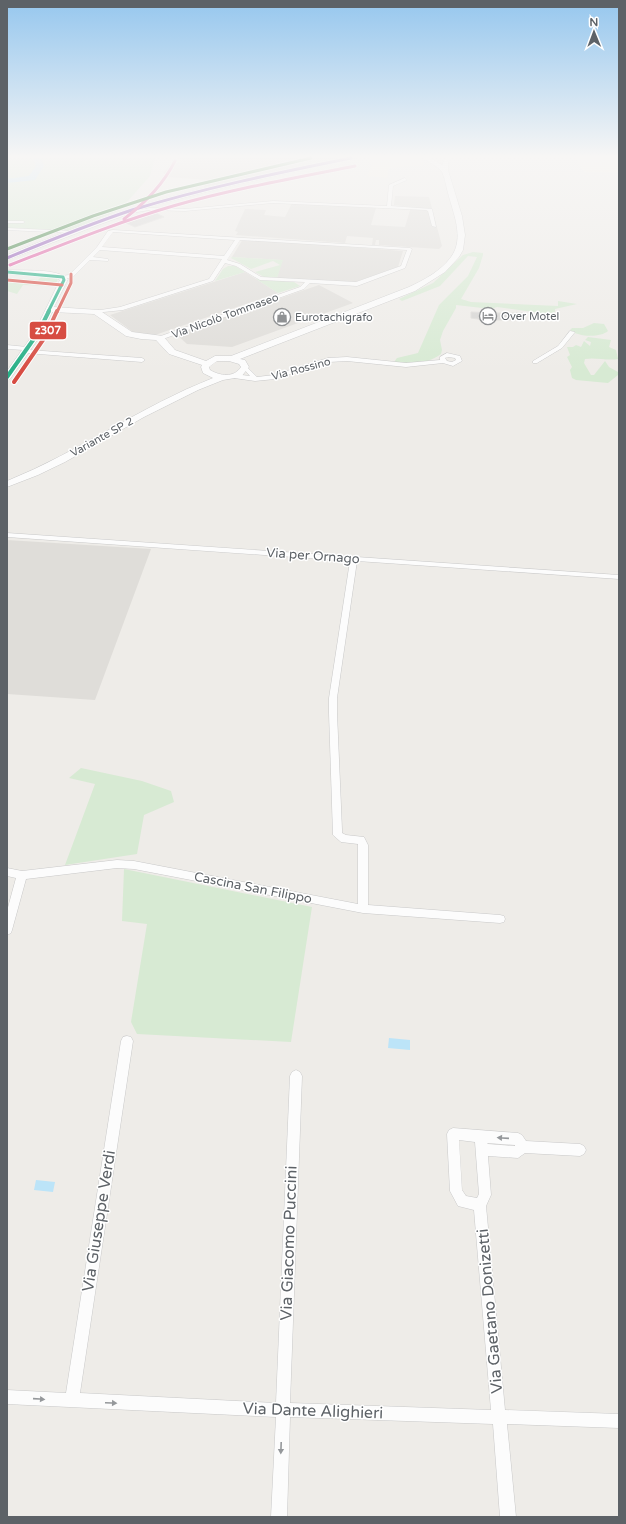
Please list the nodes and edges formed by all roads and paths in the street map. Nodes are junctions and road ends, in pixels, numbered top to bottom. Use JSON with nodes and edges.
{"nodes":[{"id":1,"x":8,"y":229,"type":"edge"},
{"id":2,"x":79,"y":229,"type":"edge"},
{"id":3,"x":460,"y":229,"type":"edge"},
{"id":4,"x":16,"y":230,"type":"joint"},
{"id":5,"x":71,"y":232,"type":"junction"},
{"id":6,"x":239,"y":238,"type":"junction"},
{"id":7,"x":99,"y":248,"type":"junction"},
{"id":8,"x":7,"y":258,"type":"edge"},
{"id":9,"x":88,"y":258,"type":"junction"},
{"id":10,"x":106,"y":260,"type":"dead end"},
{"id":11,"x":225,"y":260,"type":"junction"},
{"id":12,"x":7,"y":272,"type":"edge"},
{"id":13,"x":63,"y":277,"type":"junction"},
{"id":14,"x":309,"y":282,"type":"junction"},
{"id":15,"x":49,"y":310,"type":"junction"},
{"id":16,"x":96,"y":312,"type":"junction"},
{"id":17,"x":572,"y":332,"type":"dead end"},
{"id":18,"x":160,"y":340,"type":"junction"},
{"id":19,"x":271,"y":344,"type":"junction"},
{"id":20,"x":7,"y":347,"type":"edge"},
{"id":21,"x":26,"y":350,"type":"junction"},
{"id":22,"x":193,"y":358,"type":"junction"},
{"id":23,"x":234,"y":358,"type":"junction"},
{"id":24,"x":215,"y":359,"type":"junction"},
{"id":25,"x":142,"y":360,"type":"dead end"},
{"id":26,"x":443,"y":361,"type":"dead end"},
{"id":27,"x":536,"y":362,"type":"dead end"},
{"id":28,"x":245,"y":366,"type":"junction"},
{"id":29,"x":208,"y":369,"type":"junction"},
{"id":30,"x":234,"y":376,"type":"junction"},
{"id":31,"x":7,"y":377,"type":"edge"},
{"id":32,"x":223,"y":377,"type":"junction"},
{"id":33,"x":255,"y":379,"type":"junction"},
{"id":34,"x":196,"y":386,"type":"junction"},
{"id":35,"x":7,"y":484,"type":"edge"},
{"id":36,"x":7,"y":535,"type":"edge"},
{"id":37,"x":354,"y":558,"type":"junction"},
{"id":38,"x":619,"y":577,"type":"edge"},
{"id":39,"x":7,"y":872,"type":"edge"},
{"id":40,"x":22,"y":875,"type":"junction"},
{"id":41,"x":363,"y":909,"type":"junction"},
{"id":42,"x":500,"y":919,"type":"dead end"},
{"id":43,"x":7,"y":930,"type":"edge"},
{"id":44,"x":127,"y":1041,"type":"dead end"},
{"id":45,"x":296,"y":1076,"type":"dead end"},
{"id":46,"x":481,"y":1136,"type":"junction"},
{"id":47,"x":523,"y":1147,"type":"junction"},
{"id":48,"x":482,"y":1150,"type":"junction"},
{"id":49,"x":580,"y":1150,"type":"dead end"},
{"id":50,"x":480,"y":1206,"type":"junction"},
{"id":51,"x":7,"y":1396,"type":"edge"},
{"id":52,"x":72,"y":1401,"type":"junction"},
{"id":53,"x":283,"y":1409,"type":"junction"},
{"id":54,"x":500,"y":1417,"type":"junction"},
{"id":55,"x":619,"y":1421,"type":"edge"},
{"id":56,"x":279,"y":1517,"type":"edge"},
{"id":57,"x":508,"y":1517,"type":"edge"}],
"edges":[{"from":1,"to":4,"type":"street"},
{"from":2,"to":5,"type":"main road"},
{"from":3,"to":19,"type":"main road","name":"Variante SP 2"},
{"from":4,"to":5,"type":"street"},
{"from":5,"to":8,"type":"main road"},
{"from":6,"to":7,"type":"street"},
{"from":6,"to":11,"type":"street"},
{"from":6,"to":14,"type":"street"},
{"from":7,"to":9,"type":"street"},
{"from":7,"to":11,"type":"street"},
{"from":9,"to":10,"type":"street"},
{"from":9,"to":13,"type":"street"},
{"from":11,"to":14,"type":"street"},
{"from":11,"to":16,"type":"street"},
{"from":12,"to":13,"type":"main road"},
{"from":13,"to":15,"type":"main road"},
{"from":14,"to":18,"type":"street","name":"Via Nicolò Tommaseo"},
{"from":15,"to":16,"type":"main road"},
{"from":15,"to":21,"type":"main road"},
{"from":16,"to":18,"type":"main road","name":"Via Nicolò Tommaseo"},
{"from":17,"to":27,"type":"street"},
{"from":18,"to":22,"type":"main road"},
{"from":19,"to":23,"type":"main road","name":"Variante SP 2"},
{"from":19,"to":28,"type":"main road","name":"Variante SP 2"},
{"from":20,"to":21,"type":"street"},
{"from":21,"to":25,"type":"street"},
{"from":21,"to":31,"type":"main road"},
{"from":22,"to":24,"type":"main road"},
{"from":22,"to":29,"type":"main road"},
{"from":23,"to":24,"type":"main road","name":"Variante SP 2"},
{"from":23,"to":28,"type":"main road"},
{"from":24,"to":29,"type":"main road","name":"Variante SP 2"},
{"from":26,"to":33,"type":"street","name":"Via Rossino"},
{"from":28,"to":30,"type":"main road","name":"Variante SP 2"},
{"from":28,"to":33,"type":"street","name":"Via Rossino"},
{"from":29,"to":32,"type":"main road","name":"Variante SP 2"},
{"from":29,"to":34,"type":"main road","name":"Variante SP 2"},
{"from":30,"to":32,"type":"main road","name":"Variante SP 2"},
{"from":30,"to":33,"type":"street","name":"Via Rossino"},
{"from":32,"to":34,"type":"main road","name":"Variante SP 2"},
{"from":34,"to":35,"type":"main road","name":"Variante SP 2"},
{"from":36,"to":37,"type":"street","name":"Via per Ornago"},
{"from":37,"to":38,"type":"street","name":"Via per Ornago"},
{"from":37,"to":41,"type":"street"},
{"from":39,"to":40,"type":"street","name":"Cascina San Filippo"},
{"from":40,"to":41,"type":"street","name":"Cascina San Filippo"},
{"from":40,"to":43,"type":"street"},
{"from":41,"to":42,"type":"street","name":"Cascina San Filippo"},
{"from":44,"to":52,"type":"street","name":"Via Giuseppe Verdi"},
{"from":45,"to":53,"type":"street","name":"Via Giacomo Puccini"},
{"from":47,"to":46,"type":"street","one_way":true},
{"from":46,"to":48,"type":"street","name":"Via Gaetano Donizetti"},
{"from":46,"to":50,"type":"street"},
{"from":47,"to":48,"type":"street"},
{"from":47,"to":49,"type":"street"},
{"from":48,"to":50,"type":"street","name":"Via Gaetano Donizetti"},
{"from":50,"to":54,"type":"street","name":"Via Gaetano Donizetti"},
{"from":51,"to":52,"type":"street","name":"Via Dante Alighieri","one_way":true},
{"from":52,"to":53,"type":"street","name":"Via Dante Alighieri","one_way":true},
{"from":53,"to":54,"type":"street","name":"Via Dante Alighieri"},
{"from":53,"to":56,"type":"street","name":"Via Giacomo Puccini","one_way":true},
{"from":54,"to":55,"type":"street","name":"Via Dante Alighieri"},
{"from":54,"to":57,"type":"street","name":"Via Gaetano Donizetti"}]}
